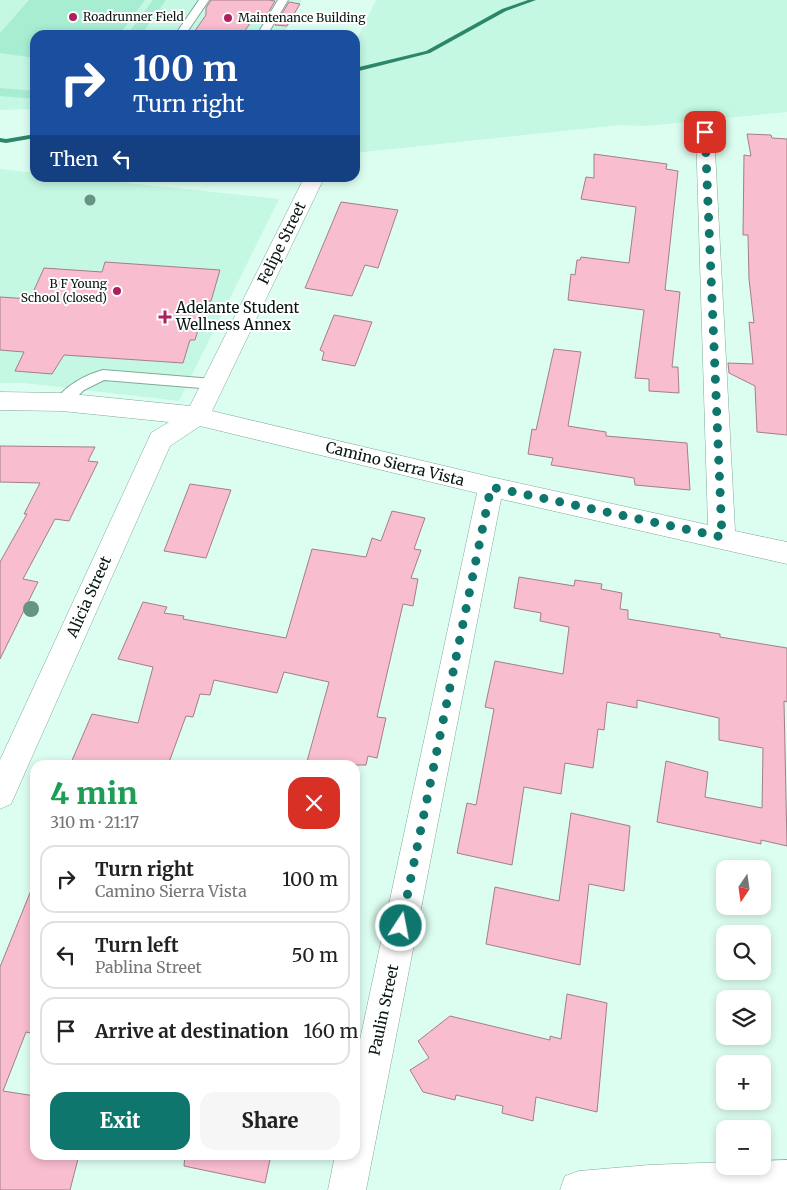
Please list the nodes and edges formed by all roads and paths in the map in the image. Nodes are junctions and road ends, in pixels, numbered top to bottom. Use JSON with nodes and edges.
{"nodes":[{"id":1,"x":204,"y":0,"type":"edge"},
{"id":2,"x":283,"y":0,"type":"edge"},
{"id":3,"x":183,"y":30,"type":"edge"},
{"id":4,"x":265,"y":30,"type":"edge"},
{"id":5,"x":705,"y":132,"type":"dead end"},
{"id":6,"x":312,"y":182,"type":"edge"},
{"id":7,"x":213,"y":384,"type":"junction"},
{"id":8,"x":0,"y":401,"type":"edge"},
{"id":9,"x":62,"y":402,"type":"junction"},
{"id":10,"x":197,"y":416,"type":"junction"},
{"id":11,"x":491,"y":487,"type":"junction"},
{"id":12,"x":722,"y":537,"type":"junction"},
{"id":13,"x":787,"y":553,"type":"edge"},
{"id":14,"x":0,"y":794,"type":"edge"},
{"id":15,"x":360,"y":1127,"type":"edge"},
{"id":16,"x":353,"y":1160,"type":"edge"},
{"id":17,"x":773,"y":1183,"type":"edge"},
{"id":18,"x":347,"y":1190,"type":"edge"},
{"id":19,"x":579,"y":1190,"type":"edge"}],
"edges":[{"from":1,"to":3,"type":"lane"},
{"from":2,"to":4,"type":"lane"},
{"from":5,"to":12,"type":"street"},
{"from":6,"to":7,"type":"street","name":"Felipe Street"},
{"from":7,"to":9,"type":"lane"},
{"from":7,"to":10,"type":"street","name":"Felipe Street"},
{"from":8,"to":9,"type":"street","name":"Camino Sierra Vista"},
{"from":9,"to":10,"type":"street","name":"Camino Sierra Vista"},
{"from":10,"to":11,"type":"street","name":"Camino Sierra Vista"},
{"from":10,"to":14,"type":"street","name":"Alicia Street"},
{"from":11,"to":12,"type":"street","name":"Camino Sierra Vista"},
{"from":11,"to":15,"type":"street","name":"Paulin Street"},
{"from":12,"to":13,"type":"street","name":"Camino Sierra Vista"},
{"from":16,"to":18,"type":"street"},
{"from":17,"to":19,"type":"street"}]}
